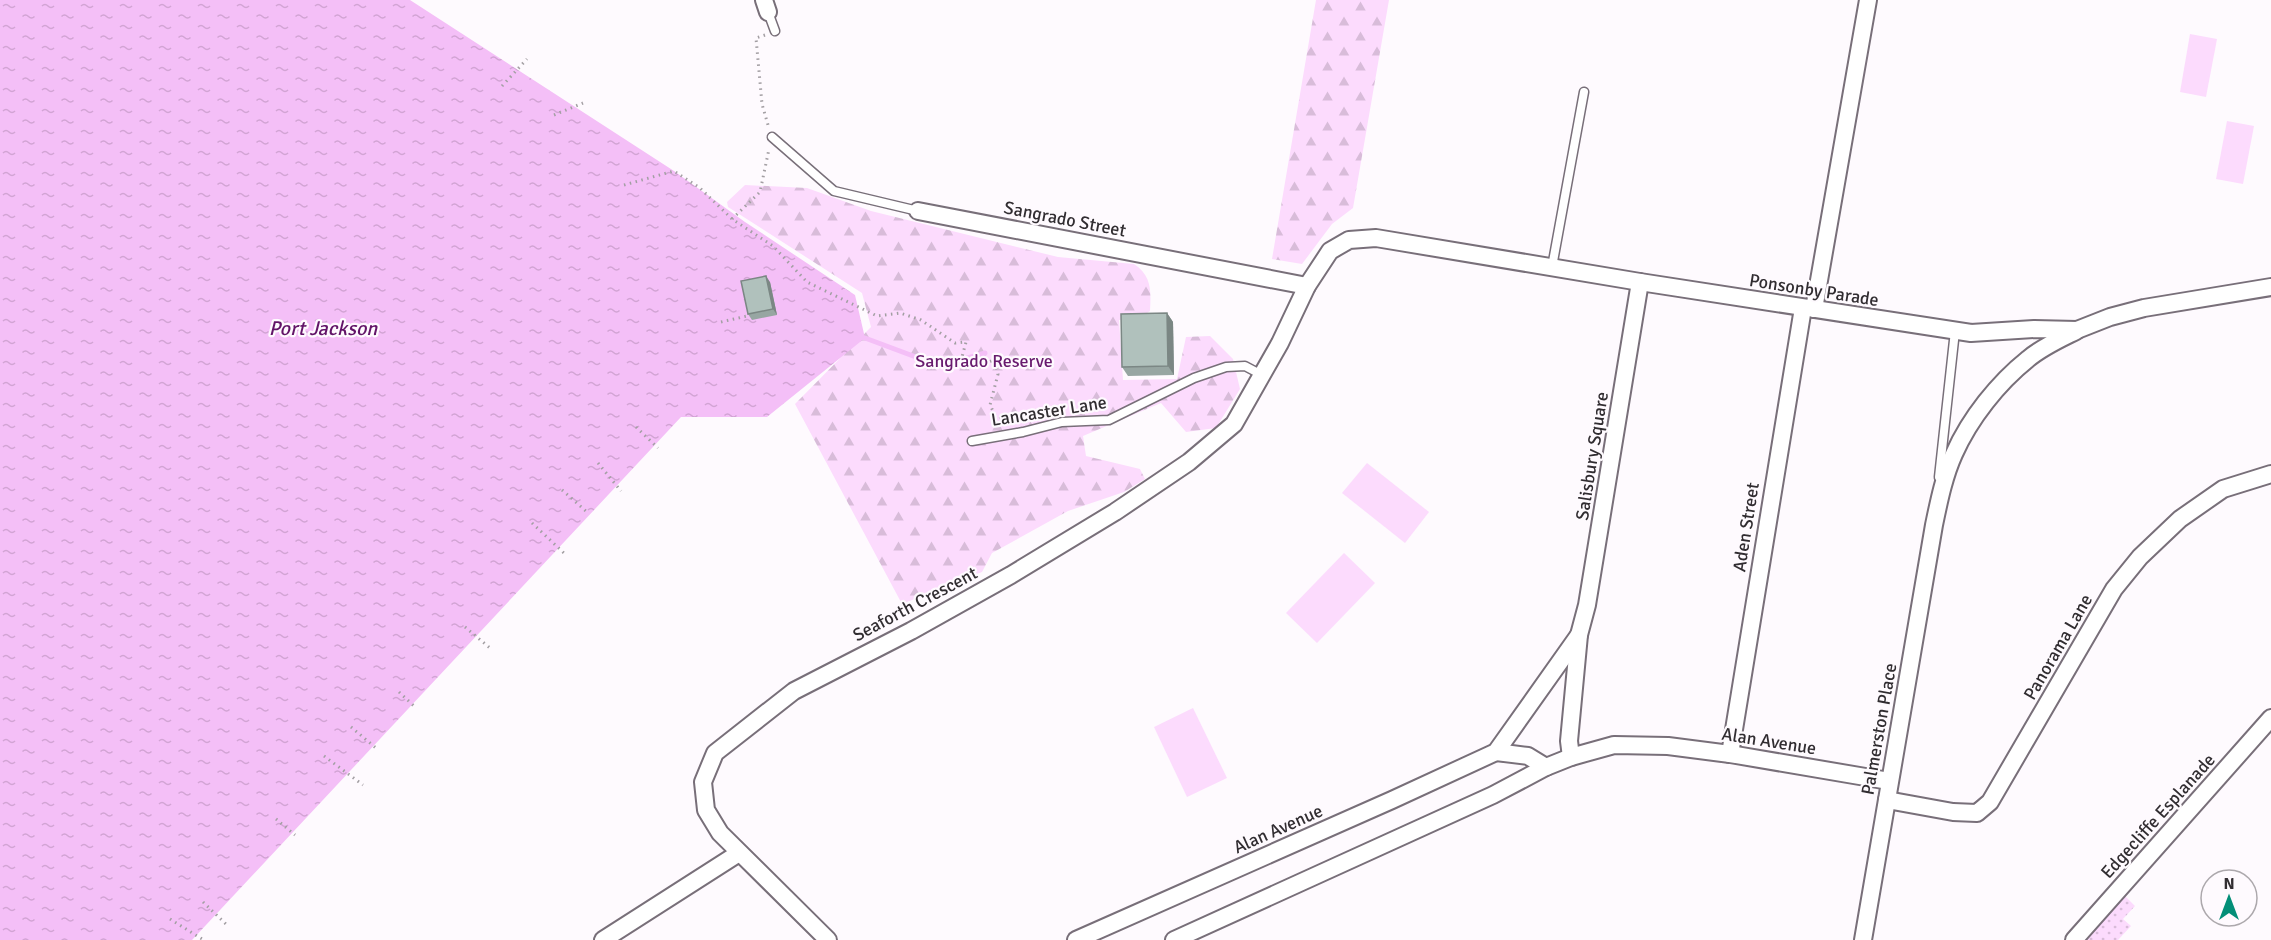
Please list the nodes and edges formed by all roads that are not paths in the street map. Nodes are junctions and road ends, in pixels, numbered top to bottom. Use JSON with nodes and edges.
{"nodes":[{"id":1,"x":1868,"y":0,"type":"edge"},
{"id":2,"x":766,"y":6,"type":"edge"},
{"id":3,"x":775,"y":31,"type":"road end"},
{"id":4,"x":1584,"y":92,"type":"dead end"},
{"id":5,"x":772,"y":137,"type":"road end"},
{"id":6,"x":918,"y":211,"type":"joint"},
{"id":7,"x":1552,"y":267,"type":"junction"},
{"id":8,"x":1640,"y":282,"type":"junction"},
{"id":9,"x":1307,"y":286,"type":"junction"},
{"id":10,"x":2271,"y":287,"type":"edge"},
{"id":11,"x":1809,"y":308,"type":"junction"},
{"id":12,"x":2077,"y":330,"type":"junction"},
{"id":13,"x":1955,"y":331,"type":"junction"},
{"id":14,"x":1262,"y":375,"type":"junction"},
{"id":15,"x":972,"y":441,"type":"dead end"},
{"id":16,"x":2271,"y":474,"type":"edge"},
{"id":17,"x":1934,"y":525,"type":"junction"},
{"id":18,"x":1579,"y":635,"type":"junction"},
{"id":19,"x":2271,"y":718,"type":"edge"},
{"id":20,"x":1496,"y":752,"type":"junction"},
{"id":21,"x":1730,"y":754,"type":"junction"},
{"id":22,"x":1570,"y":757,"type":"junction"},
{"id":23,"x":1546,"y":767,"type":"junction"},
{"id":24,"x":1889,"y":781,"type":"junction"},
{"id":25,"x":1887,"y":801,"type":"junction"},
{"id":26,"x":739,"y":852,"type":"junction"},
{"id":27,"x":603,"y":940,"type":"edge"},
{"id":28,"x":828,"y":940,"type":"edge"},
{"id":29,"x":1076,"y":940,"type":"edge"},
{"id":30,"x":1174,"y":940,"type":"edge"},
{"id":31,"x":1863,"y":940,"type":"edge"},
{"id":32,"x":2074,"y":940,"type":"edge"}],
"edges":[{"from":1,"to":11,"type":"street","name":"Aden Street"},
{"from":2,"to":3,"type":"lane"},
{"from":4,"to":7,"type":"lane"},
{"from":5,"to":6,"type":"lane","name":"Sangrado Street"},
{"from":6,"to":9,"type":"street","name":"Sangrado Street"},
{"from":7,"to":8,"type":"street","name":"Ponsonby Parade"},
{"from":7,"to":9,"type":"street","name":"Ponsonby Parade"},
{"from":8,"to":11,"type":"street","name":"Ponsonby Parade"},
{"from":8,"to":18,"type":"street","name":"Salisbury Square"},
{"from":9,"to":14,"type":"street","name":"Seaforth Crescent"},
{"from":10,"to":12,"type":"street","name":"Ponsonby Parade"},
{"from":11,"to":13,"type":"street","name":"Ponsonby Parade"},
{"from":11,"to":21,"type":"street","name":"Aden Street"},
{"from":12,"to":13,"type":"street","name":"Ponsonby Parade"},
{"from":12,"to":17,"type":"street","name":"Palmerston Place"},
{"from":13,"to":17,"type":"lane","name":"Palmerston Place"},
{"from":14,"to":15,"type":"lane","name":"Lancaster Lane"},
{"from":14,"to":26,"type":"street","name":"Seaforth Crescent"},
{"from":16,"to":25,"type":"street","name":"Panorama Lane"},
{"from":17,"to":24,"type":"street","name":"Palmerston Place"},
{"from":18,"to":20,"type":"street","name":"Alan Avenue"},
{"from":18,"to":22,"type":"street"},
{"from":19,"to":32,"type":"street","name":"Edgecliffe Esplanade"},
{"from":20,"to":23,"type":"street"},
{"from":20,"to":29,"type":"street","name":"Alan Avenue"},
{"from":21,"to":22,"type":"street","name":"Alan Avenue"},
{"from":21,"to":24,"type":"street","name":"Alan Avenue"},
{"from":22,"to":23,"type":"street","name":"Alan Avenue"},
{"from":23,"to":30,"type":"street","name":"Alan Avenue"},
{"from":24,"to":25,"type":"street","name":"Palmerston Place"},
{"from":25,"to":31,"type":"street","name":"Palmerston Place"},
{"from":26,"to":27,"type":"street"},
{"from":26,"to":28,"type":"street","name":"Seaforth Crescent"}]}
